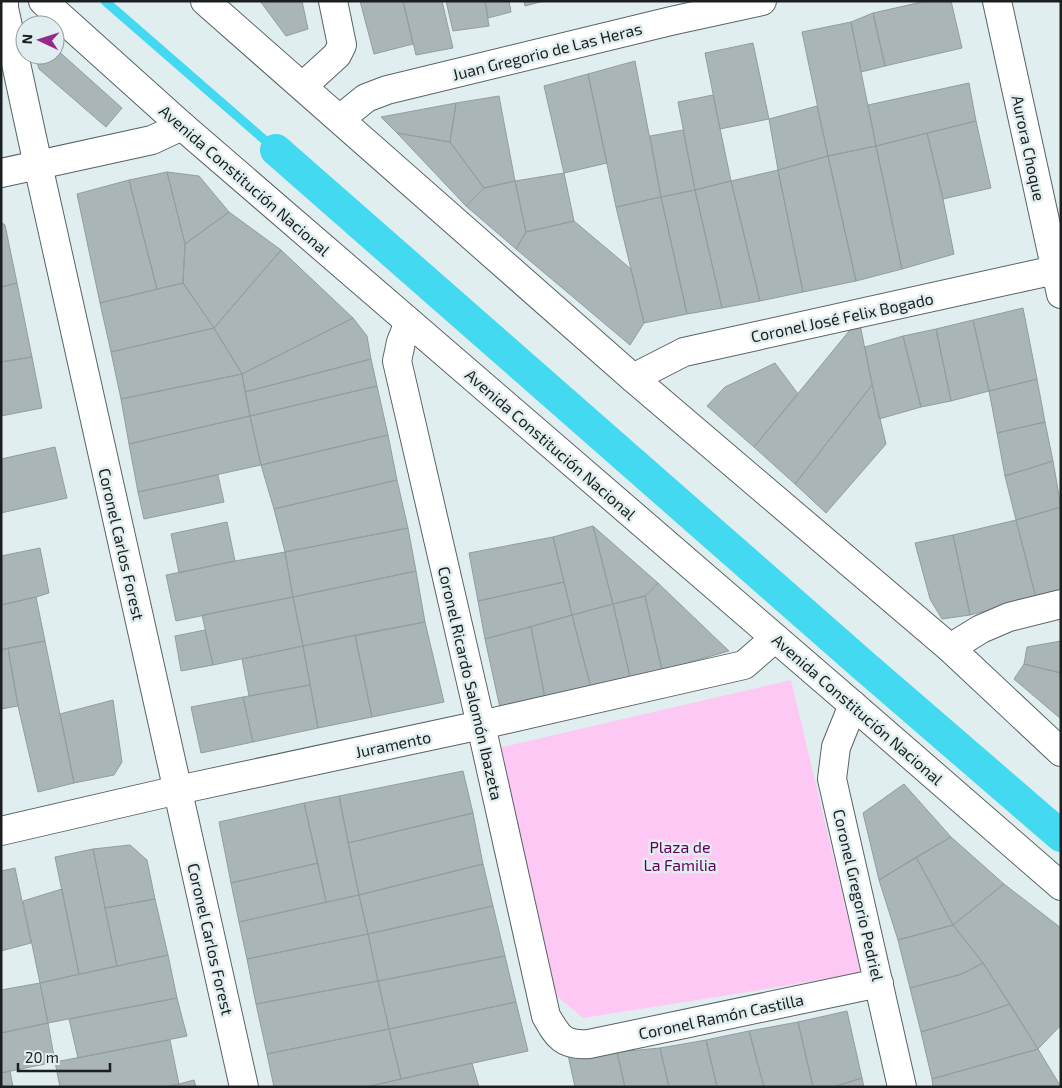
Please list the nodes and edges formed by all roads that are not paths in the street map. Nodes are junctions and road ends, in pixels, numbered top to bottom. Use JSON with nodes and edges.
{"nodes":[{"id":1,"x":4,"y":1,"type":"edge"},
{"id":2,"x":43,"y":1,"type":"edge"},
{"id":3,"x":205,"y":1,"type":"edge"},
{"id":4,"x":333,"y":1,"type":"edge"},
{"id":5,"x":762,"y":1,"type":"edge"},
{"id":6,"x":997,"y":1,"type":"edge"},
{"id":7,"x":668,"y":11,"type":"edge"},
{"id":8,"x":303,"y":86,"type":"junction"},
{"id":9,"x":340,"y":119,"type":"junction"},
{"id":10,"x":182,"y":126,"type":"junction"},
{"id":11,"x":38,"y":165,"type":"junction"},
{"id":12,"x":1,"y":173,"type":"edge"},
{"id":13,"x":1058,"y":282,"type":"edge"},
{"id":14,"x":409,"y":322,"type":"junction"},
{"id":15,"x":633,"y":378,"type":"junction"},
{"id":16,"x":1061,"y":604,"type":"edge"},
{"id":17,"x":775,"y":638,"type":"junction"},
{"id":18,"x":950,"y":648,"type":"junction"},
{"id":19,"x":853,"y":705,"type":"junction"},
{"id":20,"x":481,"y":725,"type":"junction"},
{"id":21,"x":1061,"y":752,"type":"edge"},
{"id":22,"x":178,"y":790,"type":"junction"},
{"id":23,"x":1,"y":831,"type":"edge"},
{"id":24,"x":1061,"y":886,"type":"edge"},
{"id":25,"x":879,"y":983,"type":"junction"},
{"id":26,"x":563,"y":1040,"type":"joint"},
{"id":27,"x":244,"y":1087,"type":"edge"},
{"id":28,"x":902,"y":1087,"type":"edge"}],
"edges":[{"from":1,"to":11,"type":"street","name":"Coronel Carlos Forest"},
{"from":2,"to":10,"type":"street","name":"Avenida Constitución Nacional"},
{"from":3,"to":8,"type":"street"},
{"from":4,"to":8,"type":"street"},
{"from":5,"to":7,"type":"street","name":"Juan Gregorio de Las Heras"},
{"from":6,"to":13,"type":"street","name":"Aurora Choque"},
{"from":7,"to":9,"type":"street","name":"Juan Gregorio de Las Heras"},
{"from":8,"to":9,"type":"street"},
{"from":9,"to":15,"type":"street"},
{"from":10,"to":11,"type":"street"},
{"from":10,"to":14,"type":"street","name":"Avenida Constitución Nacional"},
{"from":11,"to":12,"type":"street"},
{"from":11,"to":22,"type":"street","name":"Coronel Carlos Forest"},
{"from":13,"to":15,"type":"street","name":"Coronel José Felix Bogado"},
{"from":14,"to":17,"type":"street","name":"Avenida Constitución Nacional"},
{"from":14,"to":20,"type":"street","name":"Coronel Ricardo Salomón Ibazeta"},
{"from":15,"to":18,"type":"street"},
{"from":16,"to":18,"type":"street"},
{"from":17,"to":19,"type":"street","name":"Avenida Constitución Nacional"},
{"from":17,"to":20,"type":"street","name":"Juramento"},
{"from":18,"to":21,"type":"street"},
{"from":19,"to":24,"type":"street","name":"Avenida Constitución Nacional"},
{"from":19,"to":25,"type":"street","name":"Coronel Gregorio Pedriel"},
{"from":20,"to":22,"type":"street","name":"Juramento"},
{"from":20,"to":26,"type":"street","name":"Coronel Ricardo Salomón Ibazeta"},
{"from":22,"to":23,"type":"street","name":"Juramento"},
{"from":22,"to":27,"type":"street","name":"Coronel Carlos Forest"},
{"from":25,"to":26,"type":"street","name":"Coronel Ramón Castilla"},
{"from":25,"to":28,"type":"street","name":"Coronel Gregorio Pedriel"}]}
